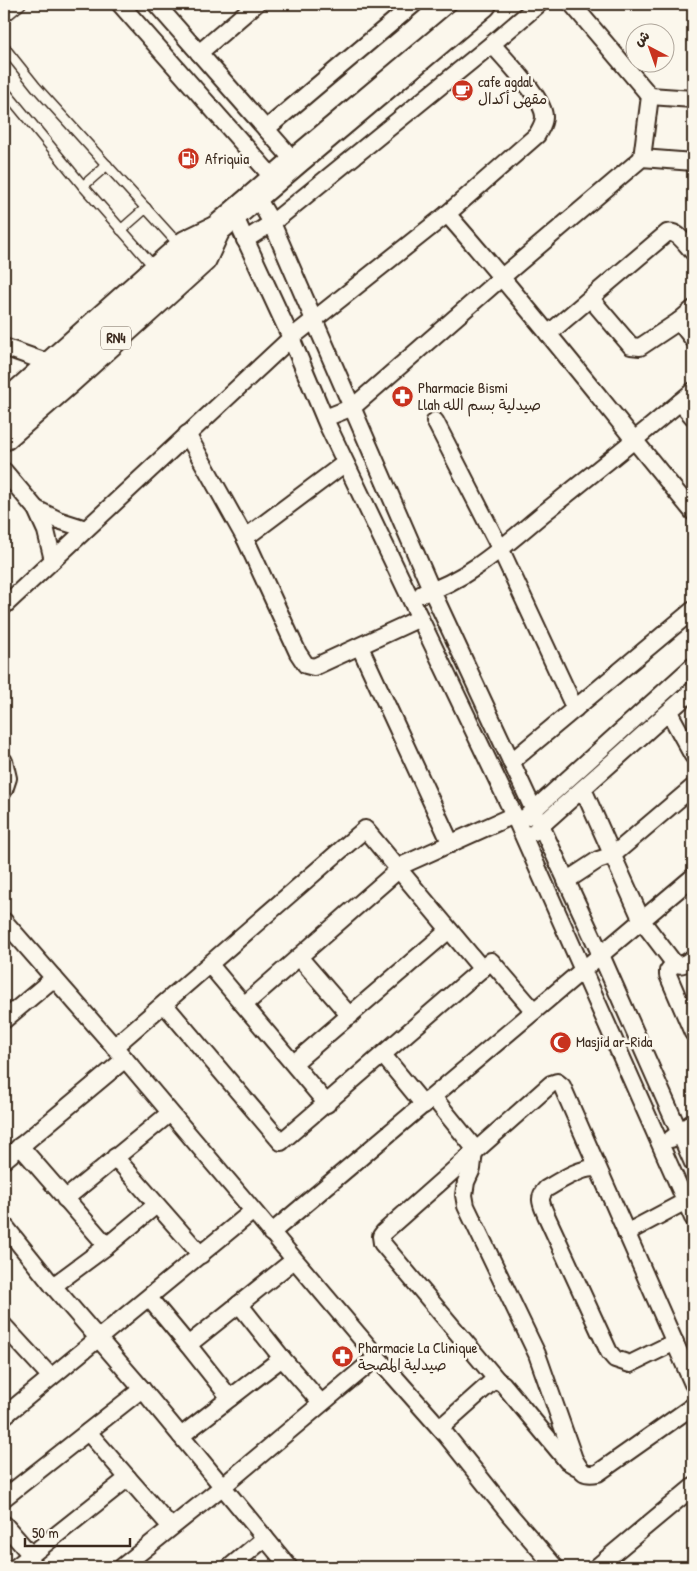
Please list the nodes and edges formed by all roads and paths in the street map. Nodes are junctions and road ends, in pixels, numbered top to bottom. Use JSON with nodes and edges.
{"nodes":[{"id":1,"x":21,"y":4,"type":"edge"},
{"id":2,"x":120,"y":4,"type":"edge"},
{"id":3,"x":156,"y":4,"type":"edge"},
{"id":4,"x":256,"y":4,"type":"edge"},
{"id":5,"x":414,"y":4,"type":"edge"},
{"id":6,"x":483,"y":4,"type":"edge"},
{"id":7,"x":539,"y":4,"type":"edge"},
{"id":8,"x":572,"y":4,"type":"edge"},
{"id":9,"x":5,"y":14,"type":"edge"},
{"id":10,"x":492,"y":44,"type":"junction"},
{"id":11,"x":4,"y":47,"type":"edge"},
{"id":12,"x":199,"y":53,"type":"junction"},
{"id":13,"x":4,"y":90,"type":"edge"},
{"id":14,"x":650,"y":96,"type":"junction"},
{"id":15,"x":693,"y":98,"type":"edge"},
{"id":16,"x":266,"y":129,"type":"junction"},
{"id":17,"x":642,"y":158,"type":"junction"},
{"id":18,"x":295,"y":162,"type":"junction"},
{"id":19,"x":693,"y":162,"type":"edge"},
{"id":20,"x":107,"y":165,"type":"junction"},
{"id":21,"x":83,"y":186,"type":"junction"},
{"id":22,"x":265,"y":188,"type":"junction"},
{"id":23,"x":146,"y":208,"type":"junction"},
{"id":24,"x":447,"y":214,"type":"junction"},
{"id":25,"x":226,"y":222,"type":"junction"},
{"id":26,"x":272,"y":223,"type":"junction"},
{"id":27,"x":121,"y":230,"type":"junction"},
{"id":28,"x":244,"y":240,"type":"junction"},
{"id":29,"x":182,"y":248,"type":"junction"},
{"id":30,"x":693,"y":252,"type":"edge"},
{"id":31,"x":157,"y":270,"type":"junction"},
{"id":32,"x":502,"y":276,"type":"junction"},
{"id":33,"x":591,"y":298,"type":"junction"},
{"id":34,"x":693,"y":309,"type":"edge"},
{"id":35,"x":314,"y":319,"type":"junction"},
{"id":36,"x":679,"y":321,"type":"junction"},
{"id":37,"x":548,"y":334,"type":"junction"},
{"id":38,"x":291,"y":338,"type":"junction"},
{"id":39,"x":693,"y":339,"type":"edge"},
{"id":40,"x":4,"y":347,"type":"edge"},
{"id":41,"x":60,"y":373,"type":"junction"},
{"id":42,"x":693,"y":391,"type":"edge"},
{"id":43,"x":680,"y":402,"type":"junction"},
{"id":44,"x":4,"y":406,"type":"edge"},
{"id":45,"x":353,"y":407,"type":"junction"},
{"id":46,"x":693,"y":417,"type":"edge"},
{"id":47,"x":325,"y":418,"type":"junction"},
{"id":48,"x":435,"y":421,"type":"dead end"},
{"id":49,"x":187,"y":434,"type":"junction"},
{"id":50,"x":4,"y":437,"type":"edge"},
{"id":51,"x":634,"y":441,"type":"junction"},
{"id":52,"x":346,"y":463,"type":"junction"},
{"id":53,"x":4,"y":471,"type":"edge"},
{"id":54,"x":36,"y":509,"type":"junction"},
{"id":55,"x":693,"y":512,"type":"edge"},
{"id":56,"x":86,"y":529,"type":"junction"},
{"id":57,"x":245,"y":538,"type":"junction"},
{"id":58,"x":500,"y":548,"type":"junction"},
{"id":59,"x":53,"y":560,"type":"junction"},
{"id":60,"x":432,"y":591,"type":"junction"},
{"id":61,"x":410,"y":598,"type":"junction"},
{"id":62,"x":4,"y":606,"type":"edge"},
{"id":63,"x":693,"y":610,"type":"edge"},
{"id":64,"x":420,"y":618,"type":"junction"},
{"id":65,"x":360,"y":647,"type":"junction"},
{"id":66,"x":693,"y":666,"type":"edge"},
{"id":67,"x":693,"y":690,"type":"edge"},
{"id":68,"x":575,"y":708,"type":"junction"},
{"id":69,"x":669,"y":712,"type":"junction"},
{"id":70,"x":693,"y":756,"type":"edge"},
{"id":71,"x":4,"y":761,"type":"edge"},
{"id":72,"x":512,"y":762,"type":"junction"},
{"id":73,"x":693,"y":787,"type":"edge"},
{"id":74,"x":582,"y":789,"type":"junction"},
{"id":75,"x":4,"y":790,"type":"edge"},
{"id":76,"x":534,"y":811,"type":"junction"},
{"id":77,"x":516,"y":820,"type":"junction"},
{"id":78,"x":541,"y":826,"type":"junction"},
{"id":79,"x":525,"y":840,"type":"junction"},
{"id":80,"x":451,"y":844,"type":"junction"},
{"id":81,"x":613,"y":855,"type":"junction"},
{"id":82,"x":399,"y":870,"type":"junction"},
{"id":83,"x":693,"y":877,"type":"edge"},
{"id":84,"x":566,"y":880,"type":"junction"},
{"id":85,"x":4,"y":921,"type":"edge"},
{"id":86,"x":642,"y":921,"type":"junction"},
{"id":87,"x":449,"y":930,"type":"junction"},
{"id":88,"x":601,"y":955,"type":"junction"},
{"id":89,"x":299,"y":957,"type":"junction"},
{"id":90,"x":693,"y":958,"type":"edge"},
{"id":91,"x":674,"y":963,"type":"junction"},
{"id":92,"x":210,"y":965,"type":"junction"},
{"id":93,"x":482,"y":969,"type":"junction"},
{"id":94,"x":583,"y":970,"type":"junction"},
{"id":95,"x":54,"y":978,"type":"junction"},
{"id":96,"x":164,"y":1004,"type":"junction"},
{"id":97,"x":244,"y":1005,"type":"junction"},
{"id":98,"x":534,"y":1011,"type":"junction"},
{"id":99,"x":350,"y":1016,"type":"junction"},
{"id":100,"x":4,"y":1020,"type":"edge"},
{"id":101,"x":693,"y":1033,"type":"edge"},
{"id":102,"x":120,"y":1053,"type":"junction"},
{"id":103,"x":382,"y":1055,"type":"junction"},
{"id":104,"x":294,"y":1063,"type":"junction"},
{"id":105,"x":429,"y":1101,"type":"junction"},
{"id":106,"x":326,"y":1104,"type":"junction"},
{"id":107,"x":170,"y":1113,"type":"junction"},
{"id":108,"x":693,"y":1122,"type":"edge"},
{"id":109,"x":679,"y":1134,"type":"junction"},
{"id":110,"x":661,"y":1145,"type":"junction"},
{"id":111,"x":20,"y":1146,"type":"junction"},
{"id":112,"x":474,"y":1151,"type":"junction"},
{"id":113,"x":116,"y":1157,"type":"junction"},
{"id":114,"x":4,"y":1160,"type":"edge"},
{"id":115,"x":693,"y":1163,"type":"edge"},
{"id":116,"x":597,"y":1169,"type":"junction"},
{"id":117,"x":65,"y":1199,"type":"junction"},
{"id":118,"x":156,"y":1205,"type":"junction"},
{"id":119,"x":253,"y":1211,"type":"junction"},
{"id":120,"x":691,"y":1213,"type":"edge"},
{"id":121,"x":272,"y":1233,"type":"junction"},
{"id":122,"x":626,"y":1233,"type":"junction"},
{"id":123,"x":7,"y":1236,"type":"edge"},
{"id":124,"x":107,"y":1246,"type":"junction"},
{"id":125,"x":201,"y":1254,"type":"junction"},
{"id":126,"x":294,"y":1260,"type":"junction"},
{"id":127,"x":53,"y":1286,"type":"junction"},
{"id":128,"x":149,"y":1298,"type":"junction"},
{"id":129,"x":239,"y":1304,"type":"junction"},
{"id":130,"x":4,"y":1325,"type":"edge"},
{"id":131,"x":98,"y":1339,"type":"junction"},
{"id":132,"x":675,"y":1342,"type":"junction"},
{"id":133,"x":188,"y":1345,"type":"junction"},
{"id":134,"x":377,"y":1357,"type":"junction"},
{"id":135,"x":282,"y":1358,"type":"junction"},
{"id":136,"x":50,"y":1377,"type":"junction"},
{"id":137,"x":497,"y":1380,"type":"junction"},
{"id":138,"x":693,"y":1384,"type":"edge"},
{"id":139,"x":142,"y":1388,"type":"junction"},
{"id":140,"x":230,"y":1398,"type":"junction"},
{"id":141,"x":321,"y":1403,"type":"junction"},
{"id":142,"x":693,"y":1406,"type":"edge"},
{"id":143,"x":4,"y":1416,"type":"edge"},
{"id":144,"x":440,"y":1428,"type":"junction"},
{"id":145,"x":88,"y":1432,"type":"junction"},
{"id":146,"x":181,"y":1436,"type":"junction"},
{"id":147,"x":579,"y":1468,"type":"junction"},
{"id":148,"x":128,"y":1478,"type":"junction"},
{"id":149,"x":222,"y":1486,"type":"junction"},
{"id":150,"x":693,"y":1487,"type":"edge"},
{"id":151,"x":4,"y":1498,"type":"edge"},
{"id":152,"x":693,"y":1498,"type":"edge"},
{"id":153,"x":4,"y":1524,"type":"edge"},
{"id":154,"x":171,"y":1527,"type":"junction"},
{"id":155,"x":265,"y":1538,"type":"junction"},
{"id":156,"x":31,"y":1555,"type":"junction"},
{"id":157,"x":16,"y":1567,"type":"edge"},
{"id":158,"x":122,"y":1567,"type":"edge"},
{"id":159,"x":230,"y":1567,"type":"edge"},
{"id":160,"x":289,"y":1567,"type":"edge"},
{"id":161,"x":555,"y":1567,"type":"edge"},
{"id":162,"x":597,"y":1567,"type":"edge"},
{"id":163,"x":610,"y":1567,"type":"edge"}],
"edges":[{"from":1,"to":9,"type":"lane"},
{"from":2,"to":22,"type":"street"},
{"from":3,"to":12,"type":"street"},
{"from":4,"to":12,"type":"street"},
{"from":5,"to":16,"type":"street"},
{"from":6,"to":18,"type":"main road","number":"RN4"},
{"from":7,"to":10,"type":"street"},
{"from":8,"to":14,"type":"street"},
{"from":10,"to":24,"type":"street"},
{"from":10,"to":26,"type":"street"},
{"from":11,"to":20,"type":"lane"},
{"from":12,"to":16,"type":"street"},
{"from":13,"to":21,"type":"lane"},
{"from":14,"to":15,"type":"street"},
{"from":14,"to":17,"type":"street"},
{"from":16,"to":18,"type":"street"},
{"from":17,"to":19,"type":"street"},
{"from":17,"to":32,"type":"street"},
{"from":18,"to":22,"type":"main road","number":"RN4"},
{"from":20,"to":21,"type":"lane"},
{"from":20,"to":23,"type":"lane"},
{"from":21,"to":27,"type":"lane"},
{"from":22,"to":25,"type":"main road","number":"RN4"},
{"from":22,"to":26,"type":"street"},
{"from":23,"to":27,"type":"lane"},
{"from":23,"to":29,"type":"lane"},
{"from":24,"to":32,"type":"street"},
{"from":24,"to":35,"type":"street"},
{"from":25,"to":28,"type":"street"},
{"from":25,"to":29,"type":"main road","number":"RN4"},
{"from":25,"to":41,"type":"main road","number":"RN4"},
{"from":26,"to":28,"type":"street"},
{"from":26,"to":35,"type":"street"},
{"from":27,"to":31,"type":"lane"},
{"from":28,"to":38,"type":"street"},
{"from":29,"to":31,"type":"main road","number":"RN4"},
{"from":30,"to":33,"type":"street"},
{"from":31,"to":41,"type":"main road","number":"RN4"},
{"from":32,"to":37,"type":"street"},
{"from":32,"to":45,"type":"street"},
{"from":33,"to":36,"type":"street"},
{"from":33,"to":37,"type":"street"},
{"from":34,"to":36,"type":"street"},
{"from":35,"to":38,"type":"street"},
{"from":35,"to":45,"type":"street"},
{"from":36,"to":39,"type":"street"},
{"from":37,"to":51,"type":"street"},
{"from":38,"to":47,"type":"street"},
{"from":38,"to":49,"type":"street"},
{"from":40,"to":41,"type":"street"},
{"from":41,"to":44,"type":"main road","number":"RN4"},
{"from":41,"to":50,"type":"main road","number":"RN4"},
{"from":42,"to":43,"type":"street"},
{"from":43,"to":46,"type":"street"},
{"from":43,"to":51,"type":"street"},
{"from":45,"to":47,"type":"street"},
{"from":45,"to":60,"type":"street"},
{"from":47,"to":52,"type":"street"},
{"from":48,"to":58,"type":"street"},
{"from":49,"to":56,"type":"street"},
{"from":49,"to":57,"type":"street"},
{"from":51,"to":55,"type":"street"},
{"from":51,"to":58,"type":"street"},
{"from":52,"to":57,"type":"street"},
{"from":52,"to":61,"type":"street"},
{"from":53,"to":54,"type":"street"},
{"from":54,"to":56,"type":"street"},
{"from":54,"to":59,"type":"street"},
{"from":56,"to":59,"type":"street"},
{"from":57,"to":65,"type":"street"},
{"from":58,"to":60,"type":"street"},
{"from":58,"to":68,"type":"street"},
{"from":59,"to":62,"type":"street"},
{"from":60,"to":61,"type":"street"},
{"from":60,"to":72,"type":"street"},
{"from":61,"to":64,"type":"street"},
{"from":63,"to":68,"type":"street"},
{"from":64,"to":65,"type":"street"},
{"from":64,"to":77,"type":"street"},
{"from":65,"to":80,"type":"street"},
{"from":66,"to":76,"type":"street"},
{"from":67,"to":69,"type":"street"},
{"from":68,"to":72,"type":"street"},
{"from":69,"to":70,"type":"street"},
{"from":69,"to":74,"type":"street"},
{"from":71,"to":75,"type":"street"},
{"from":72,"to":76,"type":"street"},
{"from":73,"to":81,"type":"street"},
{"from":74,"to":78,"type":"street"},
{"from":74,"to":81,"type":"street"},
{"from":76,"to":77,"type":"street"},
{"from":76,"to":78,"type":"street"},
{"from":77,"to":79,"type":"street"},
{"from":77,"to":80,"type":"street"},
{"from":78,"to":79,"type":"street"},
{"from":78,"to":84,"type":"street"},
{"from":79,"to":94,"type":"street"},
{"from":80,"to":82,"type":"street"},
{"from":81,"to":84,"type":"street"},
{"from":81,"to":86,"type":"street"},
{"from":82,"to":87,"type":"street"},
{"from":82,"to":89,"type":"street"},
{"from":82,"to":92,"type":"street"},
{"from":83,"to":86,"type":"street"},
{"from":84,"to":88,"type":"street"},
{"from":85,"to":95,"type":"street"},
{"from":86,"to":88,"type":"street"},
{"from":86,"to":91,"type":"street"},
{"from":87,"to":93,"type":"street"},
{"from":87,"to":99,"type":"street"},
{"from":88,"to":94,"type":"street"},
{"from":88,"to":109,"type":"street"},
{"from":89,"to":97,"type":"street"},
{"from":89,"to":99,"type":"street"},
{"from":90,"to":91,"type":"street"},
{"from":91,"to":101,"type":"street"},
{"from":92,"to":96,"type":"street"},
{"from":92,"to":97,"type":"street"},
{"from":93,"to":98,"type":"street"},
{"from":93,"to":103,"type":"street"},
{"from":94,"to":98,"type":"street"},
{"from":94,"to":110,"type":"street"},
{"from":95,"to":100,"type":"street"},
{"from":95,"to":102,"type":"street"},
{"from":96,"to":102,"type":"street"},
{"from":96,"to":106,"type":"street"},
{"from":97,"to":104,"type":"street"},
{"from":98,"to":105,"type":"street"},
{"from":99,"to":104,"type":"street"},
{"from":102,"to":107,"type":"street"},
{"from":102,"to":111,"type":"street"},
{"from":103,"to":105,"type":"street"},
{"from":103,"to":106,"type":"street"},
{"from":104,"to":106,"type":"street"},
{"from":105,"to":112,"type":"street"},
{"from":105,"to":121,"type":"street"},
{"from":107,"to":113,"type":"street"},
{"from":107,"to":119,"type":"street"},
{"from":108,"to":109,"type":"street"},
{"from":109,"to":110,"type":"street"},
{"from":109,"to":115,"type":"street"},
{"from":110,"to":120,"type":"street"},
{"from":111,"to":114,"type":"street"},
{"from":111,"to":117,"type":"street"},
{"from":112,"to":116,"type":"street"},
{"from":112,"to":137,"type":"street"},
{"from":112,"to":147,"type":"street"},
{"from":113,"to":117,"type":"street"},
{"from":113,"to":118,"type":"street"},
{"from":116,"to":122,"type":"street"},
{"from":116,"to":132,"type":"street"},
{"from":117,"to":124,"type":"street"},
{"from":118,"to":124,"type":"street"},
{"from":118,"to":125,"type":"street"},
{"from":119,"to":121,"type":"street"},
{"from":119,"to":125,"type":"street"},
{"from":120,"to":122,"type":"street"},
{"from":121,"to":126,"type":"street"},
{"from":122,"to":132,"type":"street"},
{"from":123,"to":127,"type":"street"},
{"from":124,"to":127,"type":"street"},
{"from":125,"to":128,"type":"street"},
{"from":126,"to":129,"type":"street"},
{"from":126,"to":134,"type":"street"},
{"from":127,"to":131,"type":"street"},
{"from":128,"to":131,"type":"street"},
{"from":128,"to":133,"type":"street"},
{"from":129,"to":133,"type":"street"},
{"from":129,"to":135,"type":"street"},
{"from":130,"to":136,"type":"street"},
{"from":131,"to":136,"type":"street"},
{"from":131,"to":139,"type":"street"},
{"from":132,"to":138,"type":"street"},
{"from":133,"to":140,"type":"street"},
{"from":134,"to":141,"type":"street"},
{"from":134,"to":144,"type":"street"},
{"from":135,"to":140,"type":"street"},
{"from":135,"to":141,"type":"street"},
{"from":136,"to":143,"type":"street"},
{"from":137,"to":144,"type":"street"},
{"from":137,"to":147,"type":"street"},
{"from":139,"to":145,"type":"street"},
{"from":139,"to":146,"type":"street"},
{"from":140,"to":146,"type":"street"},
{"from":141,"to":149,"type":"street"},
{"from":142,"to":147,"type":"street"},
{"from":144,"to":161,"type":"street"},
{"from":145,"to":148,"type":"street"},
{"from":145,"to":151,"type":"street"},
{"from":146,"to":149,"type":"street"},
{"from":148,"to":154,"type":"street"},
{"from":148,"to":156,"type":"street"},
{"from":149,"to":154,"type":"street"},
{"from":149,"to":155,"type":"street"},
{"from":150,"to":162,"type":"street"},
{"from":152,"to":163,"type":"street"},
{"from":153,"to":156,"type":"street"},
{"from":154,"to":158,"type":"street"},
{"from":155,"to":159,"type":"street"},
{"from":155,"to":160,"type":"street"},
{"from":156,"to":157,"type":"street"}]}
